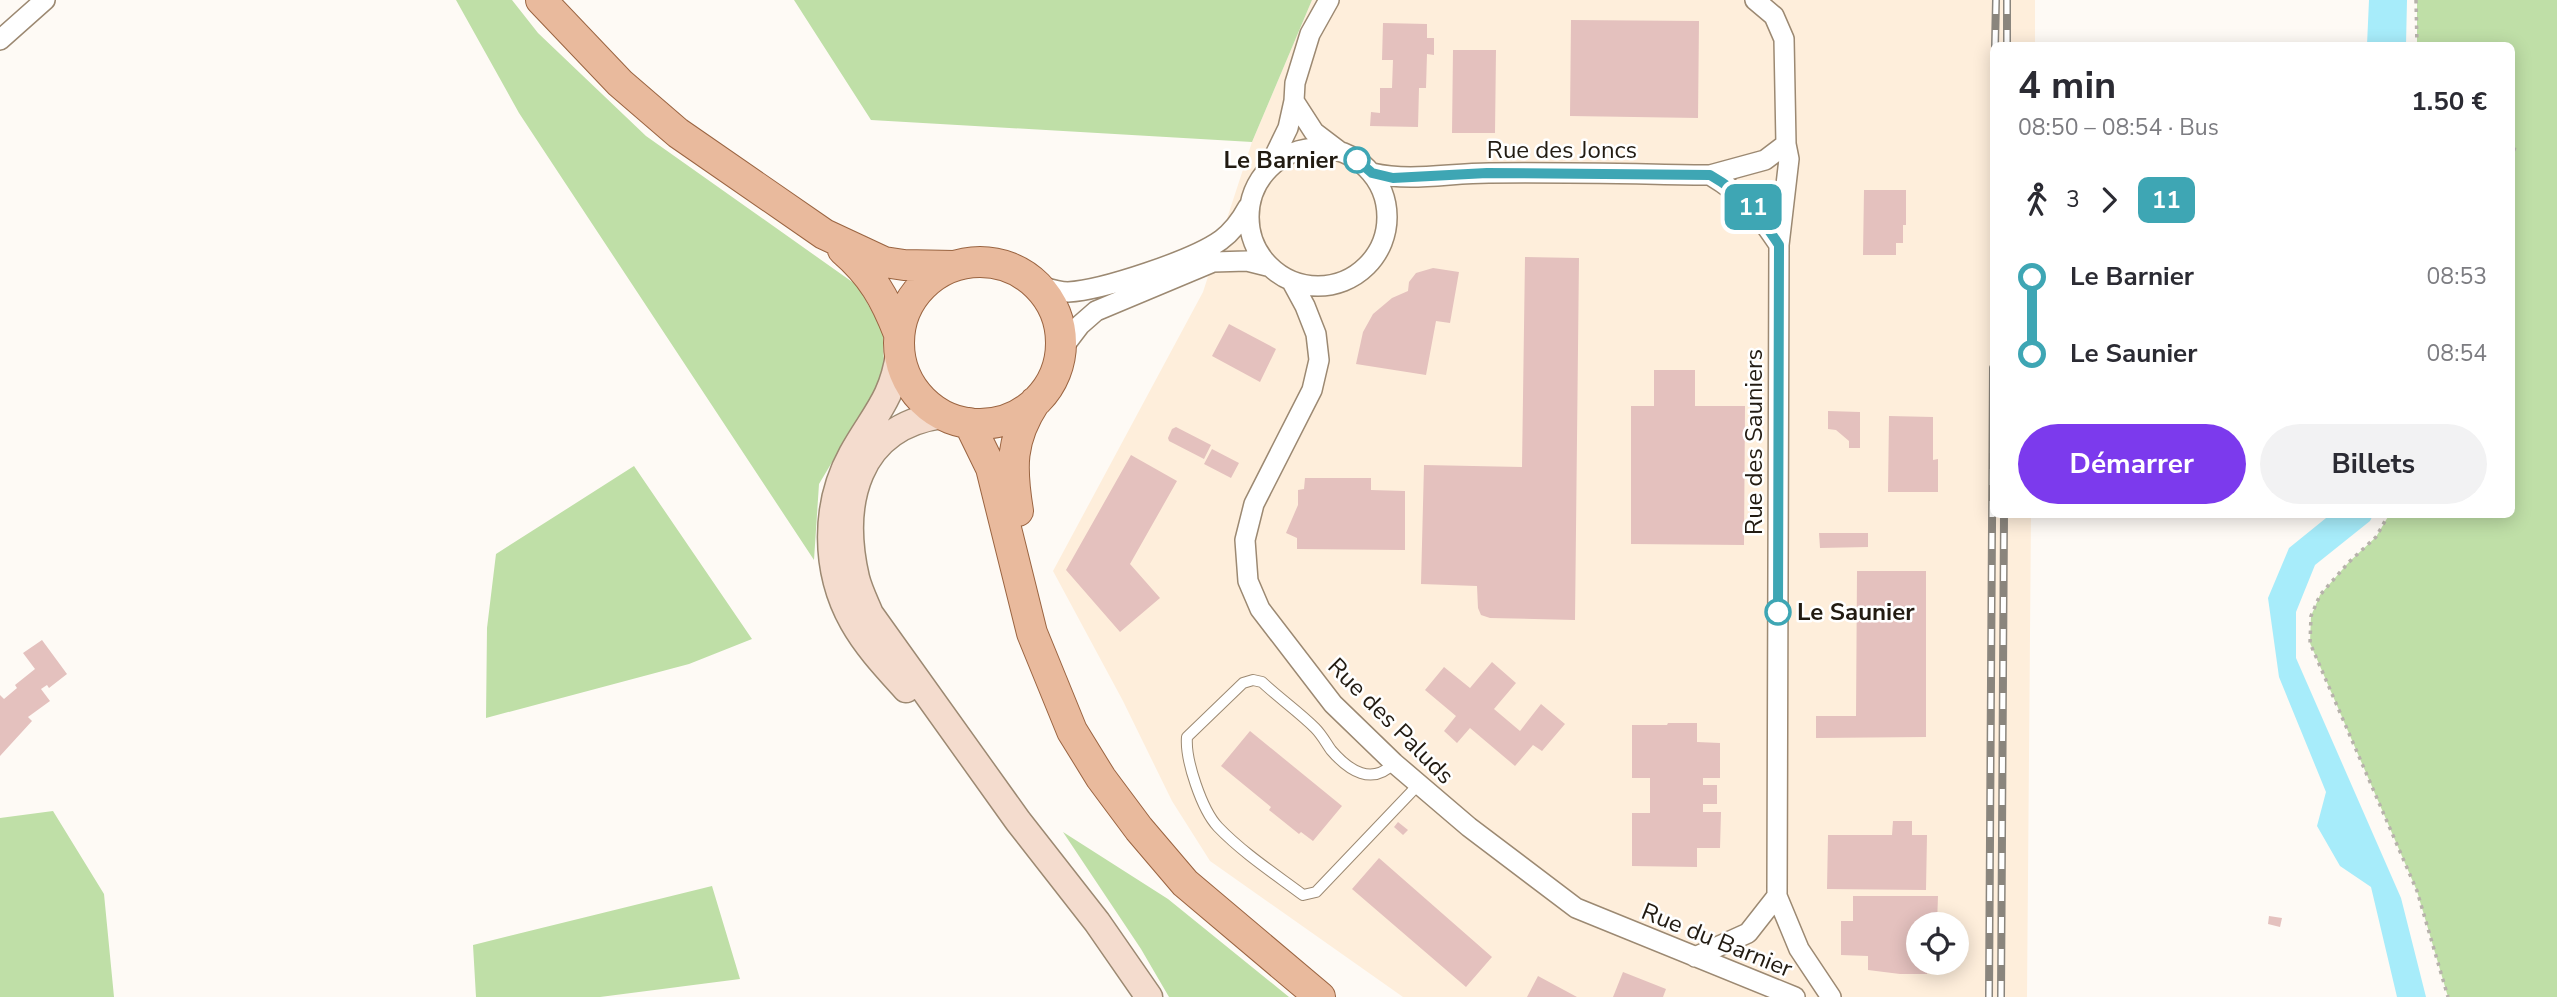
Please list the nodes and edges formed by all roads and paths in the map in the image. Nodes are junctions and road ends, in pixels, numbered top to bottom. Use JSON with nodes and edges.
{"nodes":[{"id":1,"x":45,"y":0,"type":"edge"},
{"id":2,"x":541,"y":0,"type":"edge"},
{"id":3,"x":1329,"y":0,"type":"edge"},
{"id":4,"x":1755,"y":0,"type":"edge"},
{"id":5,"x":2416,"y":0,"type":"edge"},
{"id":6,"x":0,"y":40,"type":"edge"},
{"id":7,"x":2417,"y":42,"type":"edge"},
{"id":8,"x":1294,"y":101,"type":"junction"},
{"id":9,"x":1786,"y":144,"type":"junction"},
{"id":10,"x":1340,"y":151,"type":"junction"},
{"id":11,"x":1268,"y":169,"type":"junction"},
{"id":12,"x":1372,"y":173,"type":"junction"},
{"id":13,"x":1710,"y":175,"type":"junction"},
{"id":14,"x":1249,"y":206,"type":"junction"},
{"id":15,"x":824,"y":234,"type":"junction"},
{"id":16,"x":1779,"y":245,"type":"junction"},
{"id":17,"x":955,"y":266,"type":"junction"},
{"id":18,"x":1267,"y":266,"type":"junction"},
{"id":19,"x":1292,"y":282,"type":"junction"},
{"id":20,"x":1037,"y":285,"type":"junction"},
{"id":21,"x":899,"y":344,"type":"junction"},
{"id":22,"x":1060,"y":350,"type":"junction"},
{"id":23,"x":1037,"y":401,"type":"junction"},
{"id":24,"x":955,"y":419,"type":"junction"},
{"id":25,"x":2387,"y":518,"type":"edge"},
{"id":26,"x":1051,"y":680,"type":"junction"},
{"id":27,"x":1394,"y":763,"type":"junction"},
{"id":28,"x":1418,"y":785,"type":"junction"},
{"id":29,"x":1018,"y":821,"type":"junction"},
{"id":30,"x":1777,"y":897,"type":"junction"},
{"id":31,"x":1622,"y":928,"type":"joint"},
{"id":32,"x":1695,"y":957,"type":"junction"},
{"id":33,"x":1149,"y":997,"type":"edge"},
{"id":34,"x":1320,"y":997,"type":"edge"},
{"id":35,"x":1795,"y":997,"type":"edge"},
{"id":36,"x":1831,"y":997,"type":"edge"},
{"id":37,"x":2448,"y":997,"type":"edge"}],
"edges":[{"from":1,"to":6,"type":"street"},
{"from":2,"to":15,"type":"main road"},
{"from":3,"to":8,"type":"street"},
{"from":4,"to":9,"type":"street","name":"Rue des Sauniers"},
{"from":5,"to":7,"type":"path"},
{"from":8,"to":10,"type":"street"},
{"from":8,"to":11,"type":"street"},
{"from":9,"to":13,"type":"street","name":"Rue des Joncs"},
{"from":9,"to":16,"type":"street","name":"Rue des Sauniers"},
{"from":10,"to":11,"type":"street"},
{"from":10,"to":12,"type":"street"},
{"from":11,"to":14,"type":"street"},
{"from":12,"to":13,"type":"street","name":"Rue des Joncs"},
{"from":12,"to":19,"type":"street"},
{"from":13,"to":16,"type":"street"},
{"from":14,"to":18,"type":"street"},
{"from":14,"to":20,"type":"street"},
{"from":15,"to":17,"type":"main road"},
{"from":15,"to":21,"type":"main road"},
{"from":16,"to":30,"type":"street","name":"Rue des Sauniers"},
{"from":17,"to":20,"type":"main road"},
{"from":17,"to":21,"type":"main road"},
{"from":18,"to":19,"type":"street"},
{"from":18,"to":22,"type":"street"},
{"from":19,"to":27,"type":"street","name":"Rue des Paluds"},
{"from":20,"to":22,"type":"main road"},
{"from":21,"to":24,"type":"main road"},
{"from":21,"to":29,"type":"main road"},
{"from":22,"to":23,"type":"main road"},
{"from":23,"to":24,"type":"main road"},
{"from":23,"to":26,"type":"main road"},
{"from":24,"to":26,"type":"main road"},
{"from":24,"to":29,"type":"main road"},
{"from":25,"to":37,"type":"path"},
{"from":26,"to":34,"type":"main road"},
{"from":27,"to":28,"type":"street","name":"Rue des Paluds"},
{"from":27,"to":28,"type":"lane"},
{"from":28,"to":31,"type":"street","name":"Rue des Paluds"},
{"from":29,"to":33,"type":"main road"},
{"from":30,"to":32,"type":"street"},
{"from":30,"to":36,"type":"street","name":"Rue des Sauniers"},
{"from":31,"to":32,"type":"street","name":"Rue du Barnier"},
{"from":32,"to":35,"type":"street","name":"Rue du Barnier"}]}
